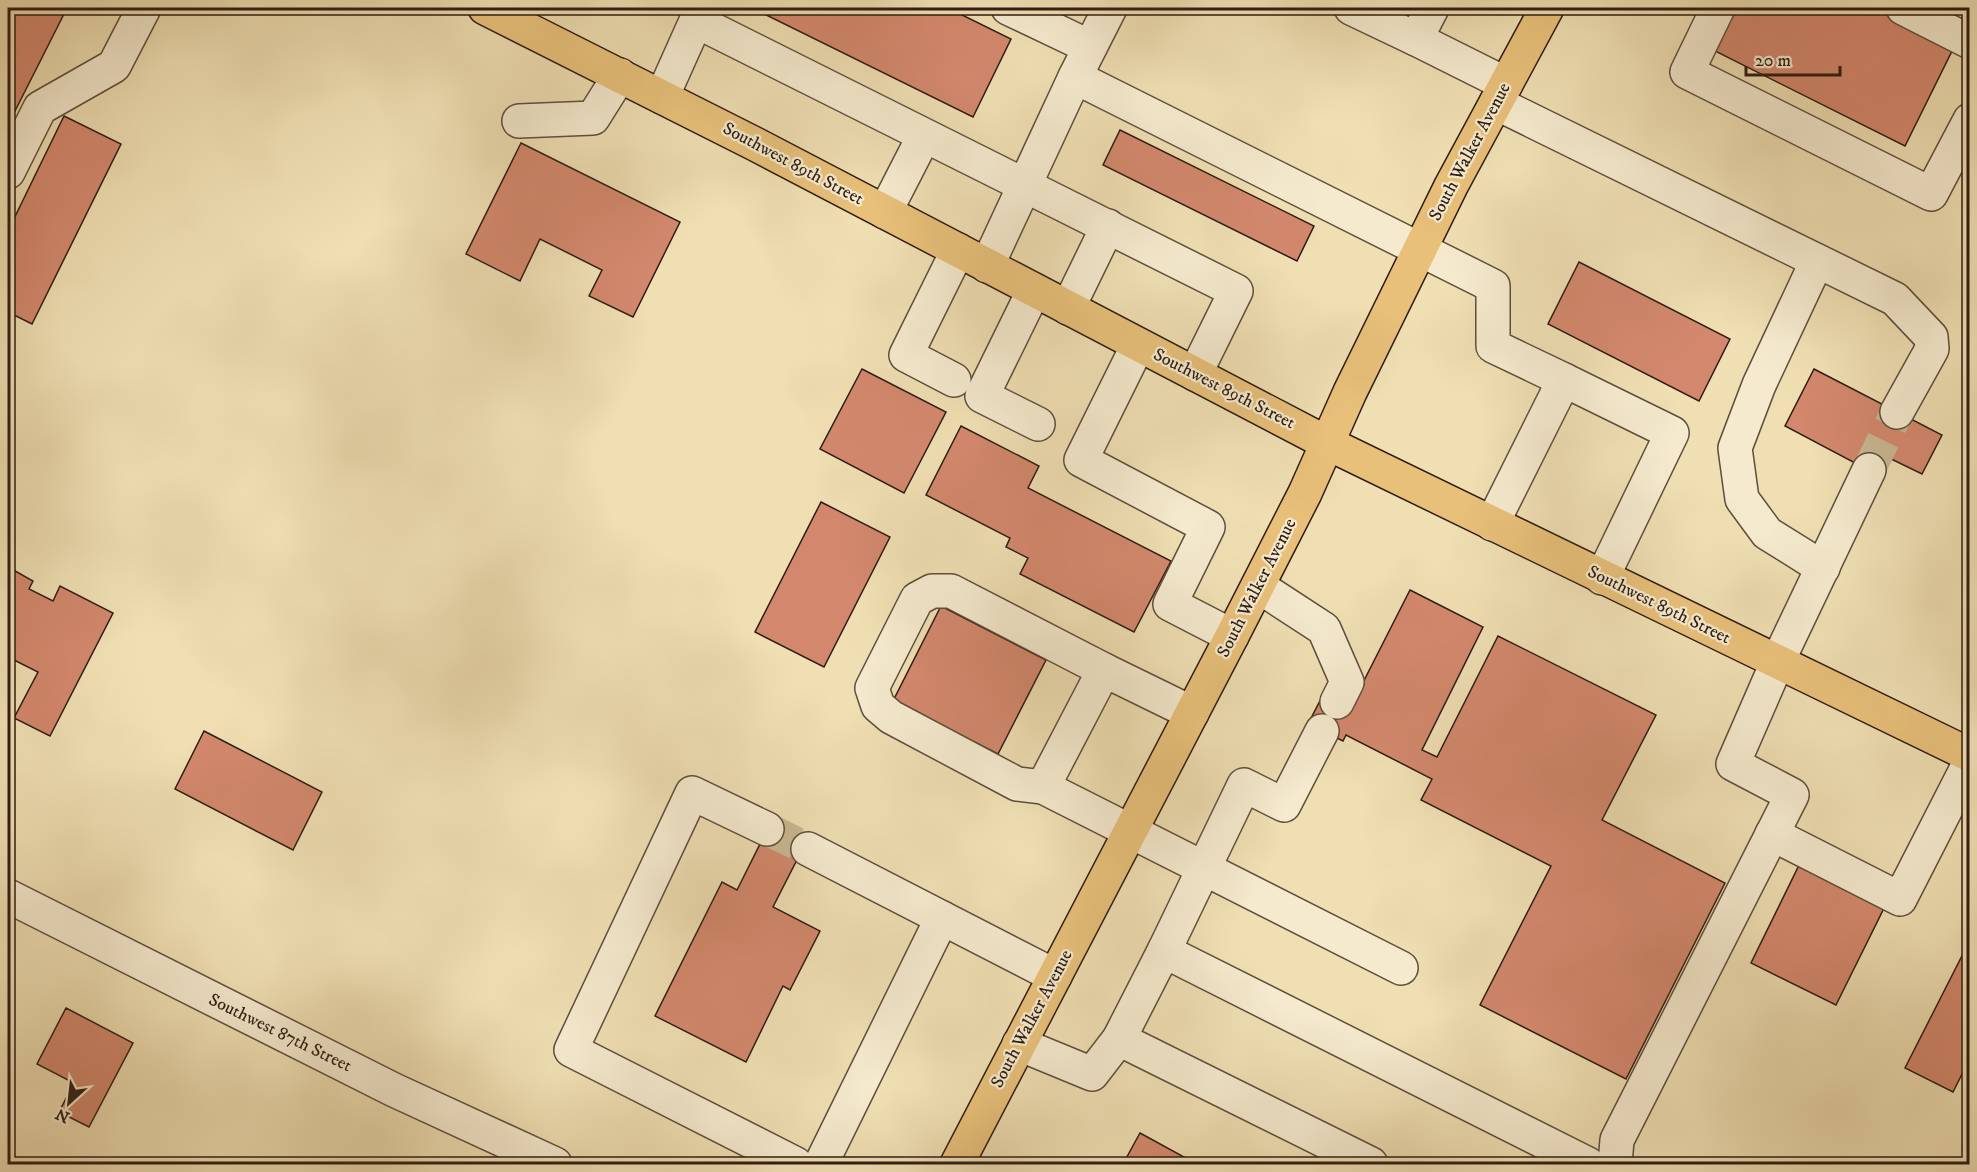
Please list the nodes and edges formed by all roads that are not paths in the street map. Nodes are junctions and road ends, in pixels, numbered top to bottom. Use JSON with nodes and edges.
{"nodes":[{"id":1,"x":144,"y":8,"type":"edge"},
{"id":2,"x":485,"y":8,"type":"edge"},
{"id":3,"x":1008,"y":8,"type":"edge"},
{"id":4,"x":1110,"y":8,"type":"edge"},
{"id":5,"x":1351,"y":8,"type":"edge"},
{"id":6,"x":1432,"y":8,"type":"edge"},
{"id":7,"x":1547,"y":8,"type":"edge"},
{"id":8,"x":1718,"y":8,"type":"edge"},
{"id":9,"x":1903,"y":8,"type":"edge"},
{"id":10,"x":699,"y":14,"type":"edge"},
{"id":11,"x":1416,"y":39,"type":"junction"},
{"id":12,"x":1970,"y":42,"type":"edge"},
{"id":13,"x":1090,"y":47,"type":"junction"},
{"id":14,"x":620,"y":75,"type":"junction"},
{"id":15,"x":1075,"y":77,"type":"junction"},
{"id":16,"x":1501,"y":93,"type":"junction"},
{"id":17,"x":662,"y":97,"type":"junction"},
{"id":18,"x":1970,"y":120,"type":"edge"},
{"id":19,"x":519,"y":122,"type":"dead end"},
{"id":20,"x":924,"y":136,"type":"junction"},
{"id":21,"x":8,"y":172,"type":"edge"},
{"id":22,"x":1024,"y":185,"type":"junction"},
{"id":23,"x":885,"y":212,"type":"junction"},
{"id":24,"x":1108,"y":226,"type":"junction"},
{"id":25,"x":958,"y":250,"type":"junction"},
{"id":26,"x":1420,"y":250,"type":"junction"},
{"id":27,"x":1817,"y":261,"type":"junction"},
{"id":28,"x":987,"y":266,"type":"junction"},
{"id":29,"x":1034,"y":290,"type":"junction"},
{"id":30,"x":1068,"y":308,"type":"junction"},
{"id":31,"x":1138,"y":345,"type":"junction"},
{"id":32,"x":1195,"y":374,"type":"junction"},
{"id":33,"x":954,"y":380,"type":"dead end"},
{"id":34,"x":1564,"y":380,"type":"junction"},
{"id":35,"x":1897,"y":412,"type":"tunnel mouth"},
{"id":36,"x":1038,"y":424,"type":"dead end"},
{"id":37,"x":1327,"y":443,"type":"junction"},
{"id":38,"x":1869,"y":470,"type":"tunnel mouth"},
{"id":39,"x":1492,"y":524,"type":"junction"},
{"id":40,"x":1823,"y":568,"type":"junction"},
{"id":41,"x":1602,"y":578,"type":"junction"},
{"id":42,"x":1258,"y":586,"type":"junction"},
{"id":43,"x":1233,"y":636,"type":"junction"},
{"id":44,"x":1777,"y":663,"type":"junction"},
{"id":45,"x":1104,"y":669,"type":"junction"},
{"id":46,"x":1337,"y":702,"type":"dead end"},
{"id":47,"x":1192,"y":713,"type":"junction"},
{"id":48,"x":1322,"y":731,"type":"dead end"},
{"id":49,"x":1970,"y":755,"type":"edge"},
{"id":50,"x":1970,"y":762,"type":"edge"},
{"id":51,"x":1043,"y":787,"type":"junction"},
{"id":52,"x":767,"y":829,"type":"tunnel mouth"},
{"id":53,"x":1131,"y":831,"type":"junction"},
{"id":54,"x":1772,"y":834,"type":"junction"},
{"id":55,"x":808,"y":849,"type":"tunnel mouth"},
{"id":56,"x":1203,"y":868,"type":"junction"},
{"id":57,"x":8,"y":896,"type":"edge"},
{"id":58,"x":942,"y":918,"type":"junction"},
{"id":59,"x":1164,"y":951,"type":"junction"},
{"id":60,"x":1401,"y":968,"type":"dead end"},
{"id":61,"x":1055,"y":976,"type":"junction"},
{"id":62,"x":1119,"y":1039,"type":"junction"},
{"id":63,"x":1019,"y":1044,"type":"junction"},
{"id":64,"x":555,"y":1164,"type":"edge"},
{"id":65,"x":796,"y":1164,"type":"edge"},
{"id":66,"x":821,"y":1164,"type":"edge"},
{"id":67,"x":957,"y":1164,"type":"edge"},
{"id":68,"x":1371,"y":1164,"type":"edge"},
{"id":69,"x":1588,"y":1164,"type":"edge"},
{"id":70,"x":1615,"y":1164,"type":"edge"}],
"edges":[{"from":1,"to":21,"type":"street"},
{"from":2,"to":14,"type":"main road","name":"Southwest 89th Street"},
{"from":3,"to":13,"type":"street"},
{"from":4,"to":13,"type":"street"},
{"from":5,"to":11,"type":"street"},
{"from":6,"to":11,"type":"street"},
{"from":7,"to":16,"type":"main road","name":"South Walker Avenue"},
{"from":8,"to":18,"type":"street"},
{"from":9,"to":12,"type":"street"},
{"from":10,"to":17,"type":"street"},
{"from":10,"to":20,"type":"street"},
{"from":11,"to":16,"type":"street"},
{"from":13,"to":15,"type":"street"},
{"from":14,"to":17,"type":"main road","name":"Southwest 89th Street"},
{"from":14,"to":19,"type":"street"},
{"from":15,"to":22,"type":"street"},
{"from":15,"to":26,"type":"street"},
{"from":16,"to":26,"type":"main road","name":"South Walker Avenue"},
{"from":16,"to":27,"type":"street"},
{"from":17,"to":23,"type":"main road","name":"Southwest 89th Street"},
{"from":20,"to":22,"type":"street"},
{"from":20,"to":23,"type":"street"},
{"from":22,"to":24,"type":"street"},
{"from":22,"to":28,"type":"street"},
{"from":23,"to":25,"type":"main road","name":"Southwest 89th Street"},
{"from":24,"to":30,"type":"street"},
{"from":24,"to":32,"type":"street"},
{"from":25,"to":28,"type":"main road","name":"Southwest 89th Street"},
{"from":25,"to":33,"type":"street"},
{"from":26,"to":34,"type":"street"},
{"from":26,"to":37,"type":"main road","name":"South Walker Avenue"},
{"from":27,"to":35,"type":"street"},
{"from":27,"to":40,"type":"street"},
{"from":28,"to":29,"type":"main road","name":"Southwest 89th Street"},
{"from":29,"to":30,"type":"main road","name":"Southwest 89th Street"},
{"from":29,"to":36,"type":"street"},
{"from":30,"to":31,"type":"main road","name":"Southwest 89th Street"},
{"from":31,"to":32,"type":"main road","name":"Southwest 89th Street"},
{"from":31,"to":43,"type":"street"},
{"from":32,"to":37,"type":"main road","name":"Southwest 89th Street"},
{"from":34,"to":39,"type":"street"},
{"from":34,"to":41,"type":"street"},
{"from":37,"to":39,"type":"main road","name":"Southwest 89th Street"},
{"from":37,"to":42,"type":"main road","name":"South Walker Avenue"},
{"from":38,"to":40,"type":"street"},
{"from":39,"to":41,"type":"main road","name":"Southwest 89th Street"},
{"from":40,"to":44,"type":"street"},
{"from":41,"to":44,"type":"main road","name":"Southwest 89th Street"},
{"from":42,"to":43,"type":"main road","name":"South Walker Avenue"},
{"from":42,"to":46,"type":"street"},
{"from":43,"to":47,"type":"main road","name":"South Walker Avenue"},
{"from":44,"to":49,"type":"main road","name":"Southwest 89th Street"},
{"from":44,"to":54,"type":"street"},
{"from":45,"to":47,"type":"street"},
{"from":45,"to":51,"type":"street"},
{"from":45,"to":51,"type":"street"},
{"from":47,"to":53,"type":"main road","name":"South Walker Avenue"},
{"from":48,"to":56,"type":"street"},
{"from":50,"to":54,"type":"street"},
{"from":51,"to":53,"type":"street"},
{"from":52,"to":65,"type":"street"},
{"from":53,"to":56,"type":"street"},
{"from":53,"to":61,"type":"main road","name":"South Walker Avenue"},
{"from":54,"to":70,"type":"street"},
{"from":55,"to":58,"type":"street"},
{"from":56,"to":59,"type":"street"},
{"from":56,"to":60,"type":"street"},
{"from":57,"to":64,"type":"street","name":"Southwest 87th Street"},
{"from":58,"to":61,"type":"street"},
{"from":58,"to":66,"type":"street"},
{"from":59,"to":62,"type":"street"},
{"from":59,"to":69,"type":"street"},
{"from":61,"to":63,"type":"main road","name":"South Walker Avenue"},
{"from":62,"to":63,"type":"street"},
{"from":62,"to":68,"type":"street"},
{"from":63,"to":67,"type":"main road","name":"South Walker Avenue"}]}
